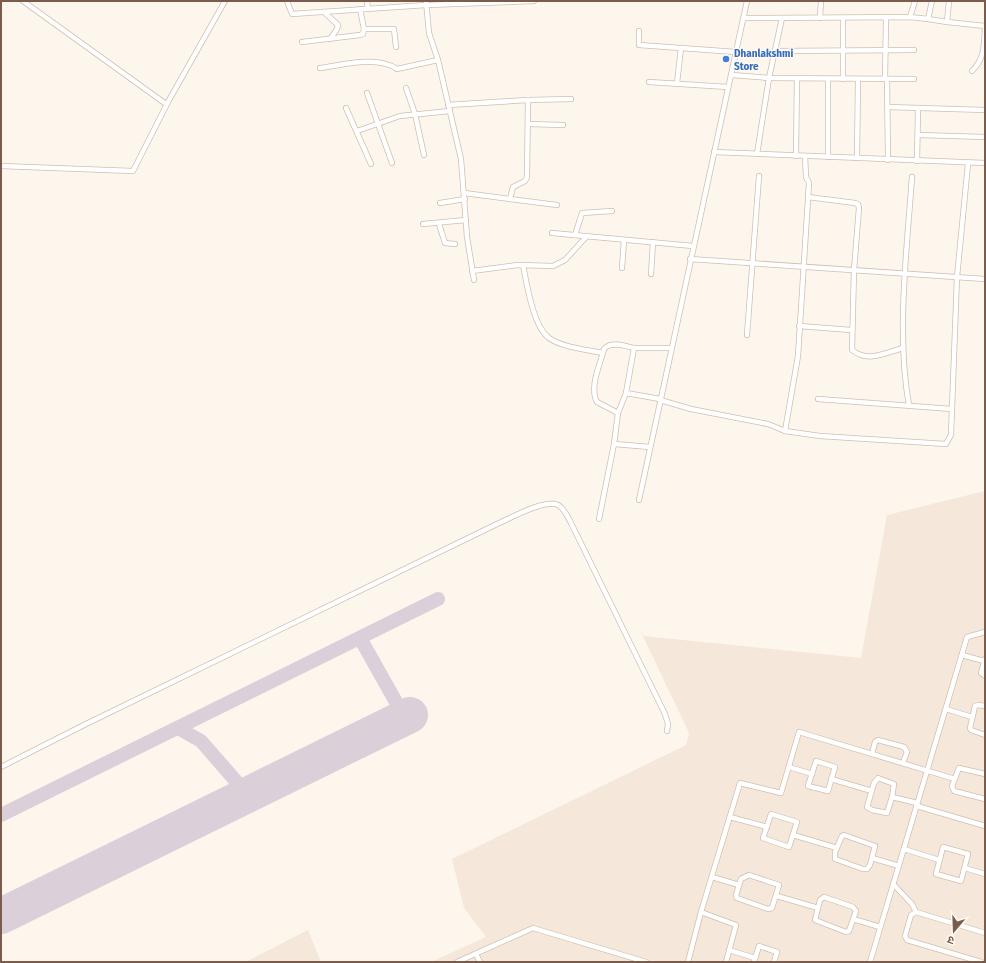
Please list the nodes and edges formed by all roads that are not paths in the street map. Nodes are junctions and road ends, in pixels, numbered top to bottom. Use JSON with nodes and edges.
{"nodes":[{"id":1,"x":23,"y":1,"type":"edge"},
{"id":2,"x":225,"y":1,"type":"edge"},
{"id":3,"x":287,"y":1,"type":"edge"},
{"id":4,"x":367,"y":1,"type":"edge"},
{"id":5,"x":534,"y":1,"type":"edge"},
{"id":6,"x":747,"y":1,"type":"edge"},
{"id":7,"x":821,"y":1,"type":"edge"},
{"id":8,"x":915,"y":1,"type":"edge"},
{"id":9,"x":932,"y":1,"type":"edge"},
{"id":10,"x":949,"y":1,"type":"edge"},
{"id":11,"x":426,"y":3,"type":"edge"},
{"id":12,"x":360,"y":9,"type":"junction"},
{"id":13,"x":368,"y":9,"type":"junction"},
{"id":14,"x":324,"y":12,"type":"junction"},
{"id":15,"x":744,"y":18,"type":"junction"},
{"id":16,"x":782,"y":18,"type":"junction"},
{"id":17,"x":820,"y":18,"type":"junction"},
{"id":18,"x":844,"y":18,"type":"junction"},
{"id":19,"x":910,"y":18,"type":"junction"},
{"id":20,"x":886,"y":19,"type":"junction"},
{"id":21,"x":928,"y":19,"type":"junction"},
{"id":22,"x":947,"y":22,"type":"junction"},
{"id":23,"x":985,"y":26,"type":"edge"},
{"id":24,"x":364,"y":29,"type":"junction"},
{"id":25,"x":639,"y":31,"type":"dead end"},
{"id":26,"x":330,"y":39,"type":"junction"},
{"id":27,"x":302,"y":42,"type":"dead end"},
{"id":28,"x":396,"y":47,"type":"dead end"},
{"id":29,"x":681,"y":48,"type":"junction"},
{"id":30,"x":844,"y":50,"type":"junction"},
{"id":31,"x":885,"y":50,"type":"junction"},
{"id":32,"x":914,"y":50,"type":"dead end"},
{"id":33,"x":775,"y":51,"type":"junction"},
{"id":34,"x":736,"y":52,"type":"junction"},
{"id":35,"x":438,"y":60,"type":"junction"},
{"id":36,"x":320,"y":68,"type":"dead end"},
{"id":37,"x":972,"y":70,"type":"dead end"},
{"id":38,"x":732,"y":75,"type":"junction"},
{"id":39,"x":769,"y":78,"type":"junction"},
{"id":40,"x":797,"y":78,"type":"junction"},
{"id":41,"x":828,"y":79,"type":"junction"},
{"id":42,"x":843,"y":79,"type":"junction"},
{"id":43,"x":858,"y":79,"type":"junction"},
{"id":44,"x":886,"y":79,"type":"junction"},
{"id":45,"x":914,"y":79,"type":"dead end"},
{"id":46,"x":649,"y":82,"type":"dead end"},
{"id":47,"x":677,"y":83,"type":"junction"},
{"id":48,"x":728,"y":87,"type":"junction"},
{"id":49,"x":406,"y":88,"type":"dead end"},
{"id":50,"x":367,"y":93,"type":"dead end"},
{"id":51,"x":571,"y":99,"type":"dead end"},
{"id":52,"x":528,"y":100,"type":"junction"},
{"id":53,"x":166,"y":104,"type":"junction"},
{"id":54,"x":448,"y":105,"type":"junction"},
{"id":55,"x":888,"y":107,"type":"junction"},
{"id":56,"x":346,"y":108,"type":"dead end"},
{"id":57,"x":918,"y":109,"type":"junction"},
{"id":58,"x":985,"y":110,"type":"edge"},
{"id":59,"x":450,"y":112,"type":"junction"},
{"id":60,"x":415,"y":114,"type":"junction"},
{"id":61,"x":379,"y":124,"type":"junction"},
{"id":62,"x":528,"y":124,"type":"junction"},
{"id":63,"x":563,"y":125,"type":"dead end"},
{"id":64,"x":357,"y":131,"type":"junction"},
{"id":65,"x":919,"y":135,"type":"junction"},
{"id":66,"x":985,"y":137,"type":"edge"},
{"id":67,"x":714,"y":152,"type":"junction"},
{"id":68,"x":757,"y":154,"type":"junction"},
{"id":69,"x":424,"y":155,"type":"dead end"},
{"id":70,"x":796,"y":156,"type":"junction"},
{"id":71,"x":806,"y":156,"type":"junction"},
{"id":72,"x":828,"y":157,"type":"junction"},
{"id":73,"x":857,"y":158,"type":"junction"},
{"id":74,"x":888,"y":160,"type":"junction"},
{"id":75,"x":918,"y":161,"type":"junction"},
{"id":76,"x":392,"y":163,"type":"dead end"},
{"id":77,"x":985,"y":163,"type":"edge"},
{"id":78,"x":371,"y":164,"type":"dead end"},
{"id":79,"x":968,"y":164,"type":"junction"},
{"id":80,"x":1,"y":166,"type":"edge"},
{"id":81,"x":759,"y":176,"type":"dead end"},
{"id":82,"x":912,"y":177,"type":"dead end"},
{"id":83,"x":464,"y":193,"type":"junction"},
{"id":84,"x":808,"y":197,"type":"junction"},
{"id":85,"x":465,"y":199,"type":"junction"},
{"id":86,"x":510,"y":199,"type":"junction"},
{"id":87,"x":440,"y":203,"type":"dead end"},
{"id":88,"x":557,"y":205,"type":"dead end"},
{"id":89,"x":612,"y":212,"type":"dead end"},
{"id":90,"x":466,"y":220,"type":"junction"},
{"id":91,"x":423,"y":224,"type":"dead end"},
{"id":92,"x":439,"y":224,"type":"junction"},
{"id":93,"x":552,"y":233,"type":"dead end"},
{"id":94,"x":575,"y":235,"type":"junction"},
{"id":95,"x":587,"y":236,"type":"junction"},
{"id":96,"x":624,"y":240,"type":"junction"},
{"id":97,"x":653,"y":242,"type":"junction"},
{"id":98,"x":455,"y":244,"type":"dead end"},
{"id":99,"x":693,"y":246,"type":"junction"},
{"id":100,"x":690,"y":259,"type":"junction"},
{"id":101,"x":752,"y":263,"type":"junction"},
{"id":102,"x":523,"y":266,"type":"junction"},
{"id":103,"x":803,"y":267,"type":"junction"},
{"id":104,"x":622,"y":268,"type":"dead end"},
{"id":105,"x":854,"y":270,"type":"junction"},
{"id":106,"x":472,"y":271,"type":"junction"},
{"id":107,"x":651,"y":274,"type":"dead end"},
{"id":108,"x":905,"y":274,"type":"junction"},
{"id":109,"x":957,"y":277,"type":"junction"},
{"id":110,"x":985,"y":279,"type":"edge"},
{"id":111,"x":474,"y":280,"type":"dead end"},
{"id":112,"x":799,"y":326,"type":"junction"},
{"id":113,"x":851,"y":330,"type":"junction"},
{"id":114,"x":747,"y":335,"type":"dead end"},
{"id":115,"x":634,"y":348,"type":"junction"},
{"id":116,"x":671,"y":348,"type":"junction"},
{"id":117,"x":903,"y":348,"type":"junction"},
{"id":118,"x":603,"y":353,"type":"junction"},
{"id":119,"x":626,"y":393,"type":"junction"},
{"id":120,"x":660,"y":399,"type":"junction"},
{"id":121,"x":818,"y":399,"type":"dead end"},
{"id":122,"x":909,"y":406,"type":"junction"},
{"id":123,"x":952,"y":408,"type":"junction"},
{"id":124,"x":618,"y":413,"type":"junction"},
{"id":125,"x":785,"y":431,"type":"junction"},
{"id":126,"x":614,"y":444,"type":"junction"},
{"id":127,"x":650,"y":447,"type":"junction"},
{"id":128,"x":639,"y":500,"type":"dead end"},
{"id":129,"x":599,"y":519,"type":"dead end"},
{"id":130,"x":985,"y":632,"type":"edge"},
{"id":131,"x":962,"y":655,"type":"junction"},
{"id":132,"x":985,"y":660,"type":"edge"},
{"id":133,"x":985,"y":676,"type":"edge"},
{"id":134,"x":985,"y":706,"type":"edge"},
{"id":135,"x":946,"y":709,"type":"junction"},
{"id":136,"x":972,"y":717,"type":"junction"},
{"id":137,"x":667,"y":731,"type":"dead end"},
{"id":138,"x":985,"y":735,"type":"edge"},
{"id":139,"x":872,"y":754,"type":"junction"},
{"id":140,"x":903,"y":763,"type":"junction"},
{"id":141,"x":1,"y":767,"type":"edge"},
{"id":142,"x":789,"y":768,"type":"junction"},
{"id":143,"x":927,"y":770,"type":"junction"},
{"id":144,"x":812,"y":774,"type":"junction"},
{"id":145,"x":985,"y":774,"type":"edge"},
{"id":146,"x":954,"y":778,"type":"junction"},
{"id":147,"x":832,"y":779,"type":"junction"},
{"id":148,"x":872,"y":791,"type":"junction"},
{"id":149,"x":892,"y":797,"type":"junction"},
{"id":150,"x":985,"y":799,"type":"edge"},
{"id":151,"x":917,"y":805,"type":"junction"},
{"id":152,"x":730,"y":816,"type":"junction"},
{"id":153,"x":985,"y":826,"type":"edge"},
{"id":154,"x":767,"y":827,"type":"junction"},
{"id":155,"x":793,"y":835,"type":"junction"},
{"id":156,"x":837,"y":848,"type":"junction"},
{"id":157,"x":904,"y":850,"type":"junction"},
{"id":158,"x":872,"y":858,"type":"junction"},
{"id":159,"x":939,"y":860,"type":"junction"},
{"id":160,"x":899,"y":866,"type":"junction"},
{"id":161,"x":965,"y":868,"type":"junction"},
{"id":162,"x":985,"y":874,"type":"edge"},
{"id":163,"x":712,"y":877,"type":"junction"},
{"id":164,"x":893,"y":884,"type":"junction"},
{"id":165,"x":739,"y":885,"type":"junction"},
{"id":166,"x":777,"y":896,"type":"junction"},
{"id":167,"x":818,"y":908,"type":"junction"},
{"id":168,"x":702,"y":912,"type":"junction"},
{"id":169,"x":916,"y":912,"type":"junction"},
{"id":170,"x":853,"y":919,"type":"junction"},
{"id":171,"x":880,"y":927,"type":"junction"},
{"id":172,"x":985,"y":933,"type":"edge"},
{"id":173,"x":729,"y":950,"type":"junction"},
{"id":174,"x":476,"y":954,"type":"junction"},
{"id":175,"x":755,"y":960,"type":"edge"},
{"id":176,"x":457,"y":962,"type":"edge"},
{"id":177,"x":480,"y":962,"type":"edge"},
{"id":178,"x":646,"y":962,"type":"edge"},
{"id":179,"x":688,"y":962,"type":"edge"},
{"id":180,"x":726,"y":962,"type":"edge"},
{"id":181,"x":774,"y":962,"type":"edge"},
{"id":182,"x":870,"y":962,"type":"edge"},
{"id":183,"x":981,"y":962,"type":"edge"}],
"edges":[{"from":1,"to":53,"type":"street"},
{"from":2,"to":53,"type":"street"},
{"from":3,"to":14,"type":"street"},
{"from":4,"to":13,"type":"street"},
{"from":5,"to":11,"type":"street"},
{"from":6,"to":15,"type":"street"},
{"from":7,"to":17,"type":"street"},
{"from":8,"to":19,"type":"street"},
{"from":9,"to":21,"type":"street"},
{"from":10,"to":22,"type":"street"},
{"from":11,"to":13,"type":"street"},
{"from":11,"to":35,"type":"street"},
{"from":12,"to":13,"type":"street"},
{"from":12,"to":14,"type":"street"},
{"from":12,"to":24,"type":"street"},
{"from":14,"to":26,"type":"street"},
{"from":15,"to":16,"type":"street"},
{"from":15,"to":34,"type":"street"},
{"from":16,"to":17,"type":"street"},
{"from":16,"to":33,"type":"street"},
{"from":17,"to":18,"type":"street"},
{"from":18,"to":20,"type":"street"},
{"from":18,"to":30,"type":"street"},
{"from":19,"to":20,"type":"street"},
{"from":19,"to":21,"type":"street"},
{"from":20,"to":31,"type":"street"},
{"from":21,"to":22,"type":"street"},
{"from":22,"to":23,"type":"street"},
{"from":23,"to":37,"type":"street"},
{"from":24,"to":26,"type":"street"},
{"from":24,"to":28,"type":"street"},
{"from":25,"to":29,"type":"street"},
{"from":26,"to":27,"type":"street"},
{"from":29,"to":34,"type":"street"},
{"from":29,"to":47,"type":"street"},
{"from":30,"to":31,"type":"street"},
{"from":30,"to":33,"type":"street"},
{"from":30,"to":42,"type":"street"},
{"from":31,"to":32,"type":"street"},
{"from":31,"to":44,"type":"street"},
{"from":33,"to":39,"type":"street"},
{"from":34,"to":38,"type":"street"},
{"from":35,"to":36,"type":"street"},
{"from":35,"to":54,"type":"street"},
{"from":38,"to":39,"type":"street"},
{"from":38,"to":48,"type":"street"},
{"from":39,"to":40,"type":"street"},
{"from":39,"to":68,"type":"street"},
{"from":40,"to":41,"type":"street"},
{"from":40,"to":70,"type":"street"},
{"from":41,"to":42,"type":"street"},
{"from":41,"to":72,"type":"street"},
{"from":42,"to":43,"type":"street"},
{"from":43,"to":44,"type":"street"},
{"from":43,"to":73,"type":"street"},
{"from":44,"to":45,"type":"street"},
{"from":44,"to":55,"type":"street"},
{"from":46,"to":47,"type":"street"},
{"from":47,"to":48,"type":"street"},
{"from":48,"to":67,"type":"street"},
{"from":49,"to":60,"type":"street"},
{"from":50,"to":61,"type":"street"},
{"from":51,"to":52,"type":"street"},
{"from":52,"to":54,"type":"street"},
{"from":52,"to":62,"type":"street"},
{"from":53,"to":80,"type":"street"},
{"from":54,"to":59,"type":"street"},
{"from":55,"to":57,"type":"street"},
{"from":55,"to":74,"type":"street"},
{"from":56,"to":64,"type":"street"},
{"from":57,"to":58,"type":"street"},
{"from":57,"to":65,"type":"street"},
{"from":59,"to":60,"type":"street"},
{"from":59,"to":83,"type":"street"},
{"from":60,"to":61,"type":"street"},
{"from":60,"to":69,"type":"street"},
{"from":61,"to":64,"type":"street"},
{"from":61,"to":76,"type":"street"},
{"from":62,"to":63,"type":"street"},
{"from":62,"to":86,"type":"street"},
{"from":64,"to":78,"type":"street"},
{"from":65,"to":66,"type":"street"},
{"from":65,"to":75,"type":"street"},
{"from":67,"to":68,"type":"street"},
{"from":67,"to":99,"type":"street"},
{"from":68,"to":70,"type":"street"},
{"from":70,"to":71,"type":"street"},
{"from":71,"to":72,"type":"street"},
{"from":71,"to":84,"type":"street"},
{"from":72,"to":73,"type":"street"},
{"from":73,"to":74,"type":"street"},
{"from":74,"to":75,"type":"street"},
{"from":75,"to":79,"type":"street"},
{"from":77,"to":79,"type":"street"},
{"from":79,"to":109,"type":"street"},
{"from":81,"to":101,"type":"street"},
{"from":82,"to":108,"type":"street"},
{"from":83,"to":85,"type":"street"},
{"from":83,"to":86,"type":"street"},
{"from":84,"to":103,"type":"street"},
{"from":84,"to":105,"type":"street"},
{"from":85,"to":87,"type":"street"},
{"from":85,"to":90,"type":"street"},
{"from":86,"to":88,"type":"street"},
{"from":89,"to":94,"type":"street"},
{"from":90,"to":92,"type":"street"},
{"from":90,"to":106,"type":"street"},
{"from":91,"to":92,"type":"street"},
{"from":92,"to":98,"type":"street"},
{"from":93,"to":94,"type":"street"},
{"from":94,"to":95,"type":"street"},
{"from":95,"to":96,"type":"street"},
{"from":95,"to":102,"type":"street"},
{"from":96,"to":97,"type":"street"},
{"from":96,"to":104,"type":"street"},
{"from":97,"to":99,"type":"street"},
{"from":97,"to":107,"type":"street"},
{"from":99,"to":100,"type":"street"},
{"from":100,"to":101,"type":"street"},
{"from":100,"to":116,"type":"street"},
{"from":101,"to":103,"type":"street"},
{"from":101,"to":114,"type":"street"},
{"from":102,"to":106,"type":"street"},
{"from":102,"to":118,"type":"street"},
{"from":103,"to":105,"type":"street"},
{"from":103,"to":112,"type":"street"},
{"from":105,"to":108,"type":"street"},
{"from":105,"to":113,"type":"street"},
{"from":106,"to":111,"type":"street"},
{"from":108,"to":109,"type":"street"},
{"from":108,"to":117,"type":"street"},
{"from":109,"to":110,"type":"street"},
{"from":109,"to":123,"type":"street"},
{"from":112,"to":113,"type":"street"},
{"from":112,"to":125,"type":"street"},
{"from":113,"to":117,"type":"street"},
{"from":115,"to":116,"type":"street"},
{"from":115,"to":118,"type":"street"},
{"from":115,"to":119,"type":"street"},
{"from":116,"to":120,"type":"street"},
{"from":117,"to":122,"type":"street"},
{"from":118,"to":124,"type":"street"},
{"from":119,"to":120,"type":"street"},
{"from":119,"to":124,"type":"street"},
{"from":120,"to":125,"type":"street"},
{"from":120,"to":127,"type":"street"},
{"from":121,"to":122,"type":"street"},
{"from":122,"to":123,"type":"street"},
{"from":123,"to":125,"type":"street"},
{"from":124,"to":126,"type":"street"},
{"from":126,"to":127,"type":"street"},
{"from":126,"to":129,"type":"street"},
{"from":127,"to":128,"type":"street"},
{"from":130,"to":131,"type":"street"},
{"from":131,"to":132,"type":"street"},
{"from":131,"to":135,"type":"street"},
{"from":132,"to":133,"type":"street"},
{"from":134,"to":136,"type":"street"},
{"from":135,"to":136,"type":"street"},
{"from":135,"to":143,"type":"street"},
{"from":136,"to":138,"type":"street"},
{"from":137,"to":141,"type":"street"},
{"from":139,"to":140,"type":"street"},
{"from":139,"to":140,"type":"street"},
{"from":139,"to":142,"type":"street"},
{"from":140,"to":143,"type":"street"},
{"from":142,"to":144,"type":"street"},
{"from":142,"to":152,"type":"street"},
{"from":143,"to":146,"type":"street"},
{"from":143,"to":151,"type":"street"},
{"from":144,"to":147,"type":"street"},
{"from":144,"to":147,"type":"street"},
{"from":145,"to":146,"type":"street"},
{"from":146,"to":150,"type":"street"},
{"from":147,"to":148,"type":"street"},
{"from":148,"to":149,"type":"street"},
{"from":148,"to":149,"type":"street"},
{"from":149,"to":151,"type":"street"},
{"from":151,"to":153,"type":"street"},
{"from":151,"to":157,"type":"street"},
{"from":152,"to":154,"type":"street"},
{"from":152,"to":163,"type":"street"},
{"from":154,"to":155,"type":"street"},
{"from":154,"to":155,"type":"street"},
{"from":155,"to":156,"type":"street"},
{"from":156,"to":158,"type":"street"},
{"from":156,"to":158,"type":"street"},
{"from":157,"to":159,"type":"street"},
{"from":157,"to":160,"type":"street"},
{"from":158,"to":160,"type":"street"},
{"from":159,"to":161,"type":"street"},
{"from":159,"to":161,"type":"street"},
{"from":160,"to":164,"type":"street"},
{"from":161,"to":162,"type":"street"},
{"from":163,"to":165,"type":"street"},
{"from":163,"to":168,"type":"street"},
{"from":164,"to":169,"type":"street"},
{"from":164,"to":171,"type":"street"},
{"from":165,"to":166,"type":"street"},
{"from":165,"to":166,"type":"street"},
{"from":166,"to":167,"type":"street"},
{"from":167,"to":170,"type":"street"},
{"from":167,"to":170,"type":"street"},
{"from":168,"to":173,"type":"street"},
{"from":168,"to":179,"type":"street"},
{"from":169,"to":172,"type":"street"},
{"from":169,"to":183,"type":"street"},
{"from":170,"to":171,"type":"street"},
{"from":171,"to":182,"type":"street"},
{"from":173,"to":175,"type":"street"},
{"from":173,"to":180,"type":"street"},
{"from":174,"to":176,"type":"street"},
{"from":174,"to":177,"type":"street"},
{"from":174,"to":178,"type":"street"},
{"from":175,"to":181,"type":"street"}]}
